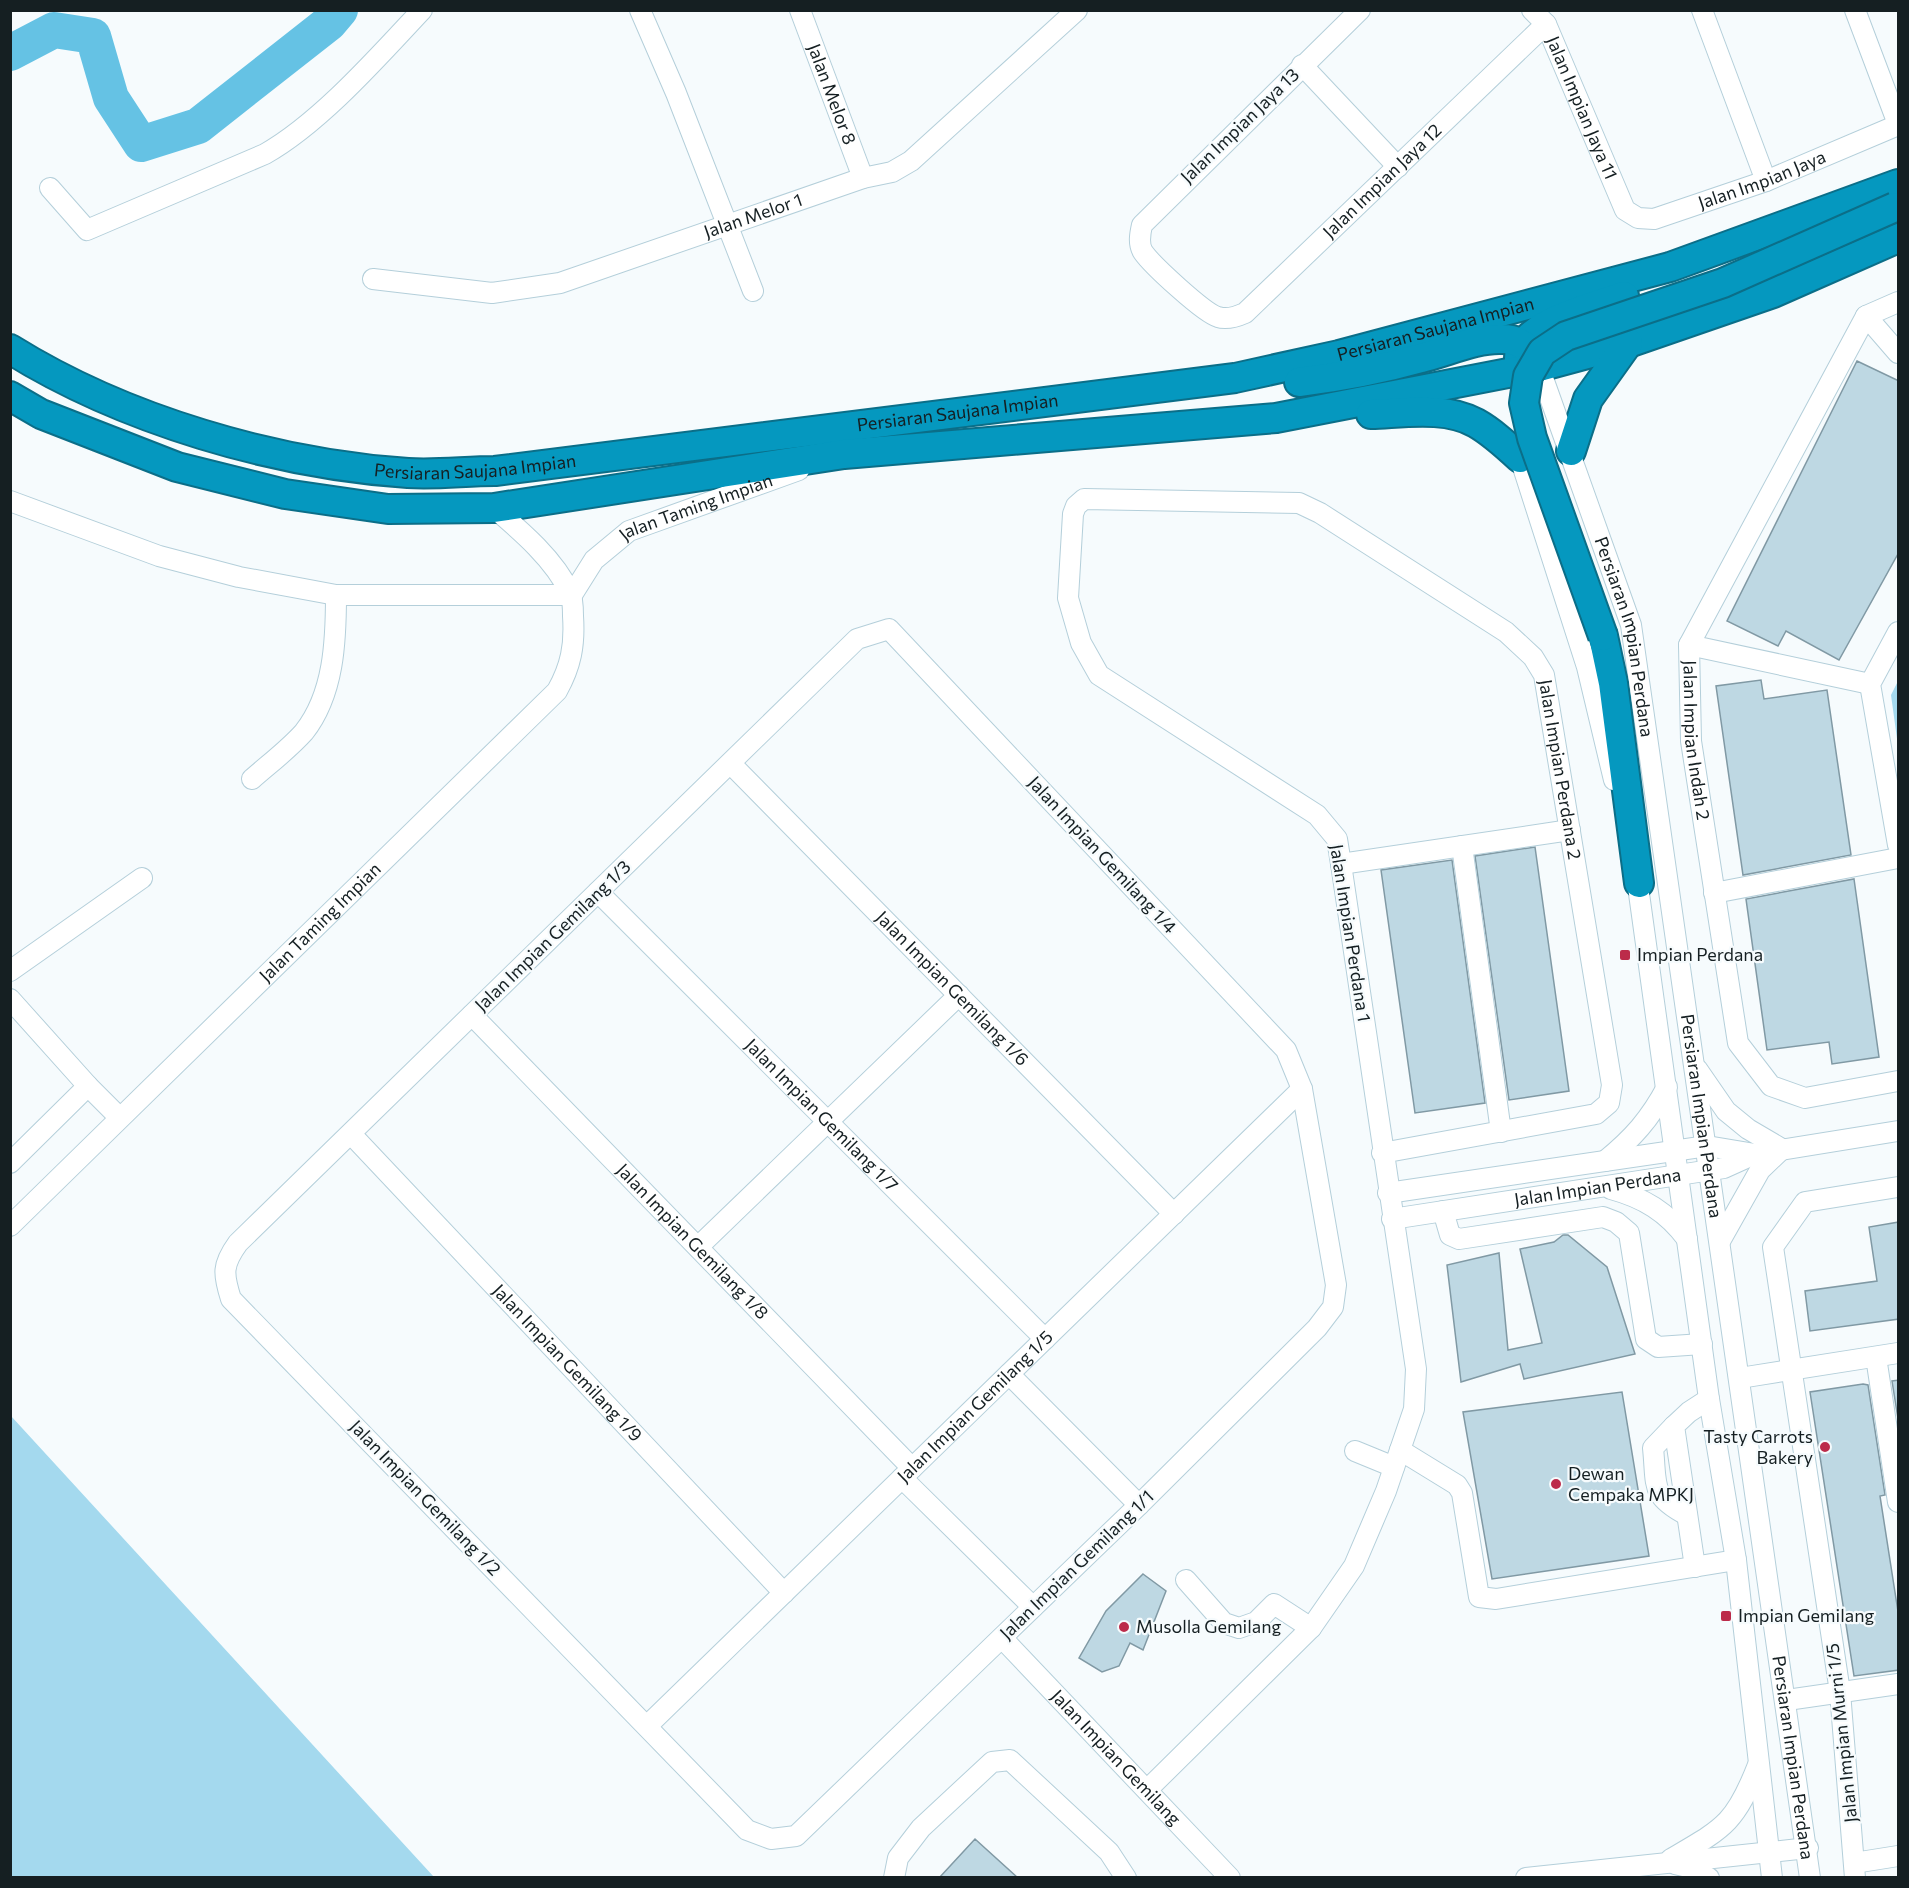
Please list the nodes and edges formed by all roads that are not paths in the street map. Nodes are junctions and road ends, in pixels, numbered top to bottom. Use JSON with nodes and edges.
{"nodes":[{"id":1,"x":422,"y":10,"type":"edge"},
{"id":2,"x":640,"y":10,"type":"edge"},
{"id":3,"x":800,"y":10,"type":"edge"},
{"id":4,"x":1077,"y":10,"type":"edge"},
{"id":5,"x":1360,"y":10,"type":"edge"},
{"id":6,"x":1702,"y":10,"type":"edge"},
{"id":7,"x":1855,"y":10,"type":"edge"},
{"id":8,"x":1539,"y":17,"type":"edge"},
{"id":9,"x":1302,"y":65,"type":"junction"},
{"id":10,"x":1899,"y":124,"type":"edge"},
{"id":11,"x":1398,"y":167,"type":"junction"},
{"id":12,"x":863,"y":178,"type":"junction"},
{"id":13,"x":1766,"y":181,"type":"junction"},
{"id":14,"x":50,"y":188,"type":"dead end"},
{"id":15,"x":1897,"y":198,"type":"edge"},
{"id":16,"x":1624,"y":210,"type":"joint"},
{"id":17,"x":728,"y":225,"type":"junction"},
{"id":18,"x":1899,"y":238,"type":"edge"},
{"id":19,"x":1670,"y":267,"type":"junction"},
{"id":20,"x":372,"y":279,"type":"dead end"},
{"id":21,"x":753,"y":291,"type":"dead end"},
{"id":22,"x":1899,"y":302,"type":"edge"},
{"id":23,"x":1212,"y":315,"type":"joint"},
{"id":24,"x":1866,"y":316,"type":"junction"},
{"id":25,"x":1628,"y":343,"type":"junction"},
{"id":26,"x":10,"y":349,"type":"edge"},
{"id":27,"x":1899,"y":353,"type":"edge"},
{"id":28,"x":1527,"y":360,"type":"junction"},
{"id":29,"x":1235,"y":378,"type":"junction"},
{"id":30,"x":10,"y":396,"type":"edge"},
{"id":31,"x":1276,"y":418,"type":"junction"},
{"id":32,"x":1571,"y":451,"type":"junction"},
{"id":33,"x":844,"y":454,"type":"junction"},
{"id":34,"x":1520,"y":458,"type":"junction"},
{"id":35,"x":10,"y":501,"type":"edge"},
{"id":36,"x":494,"y":507,"type":"junction"},
{"id":37,"x":336,"y":595,"type":"junction"},
{"id":38,"x":572,"y":595,"type":"junction"},
{"id":39,"x":1068,"y":598,"type":"joint"},
{"id":40,"x":889,"y":629,"type":"joint"},
{"id":41,"x":1899,"y":632,"type":"edge"},
{"id":42,"x":1689,"y":645,"type":"junction"},
{"id":43,"x":1870,"y":684,"type":"junction"},
{"id":44,"x":731,"y":764,"type":"junction"},
{"id":45,"x":252,"y":779,"type":"dead end"},
{"id":46,"x":1570,"y":830,"type":"junction"},
{"id":47,"x":1899,"y":845,"type":"edge"},
{"id":48,"x":1462,"y":846,"type":"junction"},
{"id":49,"x":1899,"y":858,"type":"edge"},
{"id":50,"x":1341,"y":864,"type":"junction"},
{"id":51,"x":142,"y":878,"type":"dead end"},
{"id":52,"x":1639,"y":883,"type":"junction"},
{"id":53,"x":598,"y":892,"type":"junction"},
{"id":54,"x":1714,"y":893,"type":"junction"},
{"id":55,"x":10,"y":971,"type":"edge"},
{"id":56,"x":959,"y":995,"type":"junction"},
{"id":57,"x":10,"y":999,"type":"edge"},
{"id":58,"x":472,"y":1014,"type":"junction"},
{"id":59,"x":1695,"y":1067,"type":"junction"},
{"id":60,"x":1899,"y":1080,"type":"edge"},
{"id":61,"x":88,"y":1086,"type":"junction"},
{"id":62,"x":1667,"y":1087,"type":"junction"},
{"id":63,"x":1302,"y":1089,"type":"junction"},
{"id":64,"x":119,"y":1117,"type":"junction"},
{"id":65,"x":828,"y":1122,"type":"junction"},
{"id":66,"x":1899,"y":1131,"type":"edge"},
{"id":67,"x":1501,"y":1132,"type":"junction"},
{"id":68,"x":351,"y":1134,"type":"junction"},
{"id":69,"x":1707,"y":1146,"type":"junction"},
{"id":70,"x":1782,"y":1149,"type":"junction"},
{"id":71,"x":1676,"y":1150,"type":"junction"},
{"id":72,"x":1382,"y":1153,"type":"junction"},
{"id":73,"x":1755,"y":1154,"type":"junction"},
{"id":74,"x":1605,"y":1161,"type":"junction"},
{"id":75,"x":10,"y":1164,"type":"edge"},
{"id":76,"x":1710,"y":1170,"type":"junction"},
{"id":77,"x":1679,"y":1175,"type":"junction"},
{"id":78,"x":1604,"y":1186,"type":"junction"},
{"id":79,"x":1899,"y":1187,"type":"edge"},
{"id":80,"x":1388,"y":1193,"type":"junction"},
{"id":81,"x":1443,"y":1211,"type":"junction"},
{"id":82,"x":1174,"y":1214,"type":"junction"},
{"id":83,"x":1392,"y":1219,"type":"junction"},
{"id":84,"x":10,"y":1226,"type":"edge"},
{"id":85,"x":1688,"y":1241,"type":"junction"},
{"id":86,"x":1720,"y":1241,"type":"junction"},
{"id":87,"x":698,"y":1247,"type":"junction"},
{"id":88,"x":226,"y":1259,"type":"joint"},
{"id":89,"x":1045,"y":1339,"type":"junction"},
{"id":90,"x":1702,"y":1344,"type":"junction"},
{"id":91,"x":1899,"y":1353,"type":"edge"},
{"id":92,"x":1876,"y":1357,"type":"junction"},
{"id":93,"x":1792,"y":1370,"type":"junction"},
{"id":94,"x":1009,"y":1374,"type":"junction"},
{"id":95,"x":1740,"y":1378,"type":"junction"},
{"id":96,"x":1709,"y":1399,"type":"junction"},
{"id":97,"x":1355,"y":1451,"type":"dead end"},
{"id":98,"x":1397,"y":1459,"type":"junction"},
{"id":99,"x":907,"y":1473,"type":"junction"},
{"id":100,"x":1899,"y":1502,"type":"edge"},
{"id":101,"x":1138,"y":1505,"type":"junction"},
{"id":102,"x":1736,"y":1560,"type":"junction"},
{"id":103,"x":1695,"y":1567,"type":"junction"},
{"id":104,"x":1186,"y":1580,"type":"dead end"},
{"id":105,"x":784,"y":1593,"type":"junction"},
{"id":106,"x":1033,"y":1608,"type":"junction"},
{"id":107,"x":1311,"y":1628,"type":"junction"},
{"id":108,"x":1002,"y":1638,"type":"junction"},
{"id":109,"x":1899,"y":1684,"type":"edge"},
{"id":110,"x":1840,"y":1692,"type":"junction"},
{"id":111,"x":1787,"y":1700,"type":"junction"},
{"id":112,"x":647,"y":1726,"type":"junction"},
{"id":113,"x":1759,"y":1763,"type":"junction"},
{"id":114,"x":1147,"y":1790,"type":"junction"},
{"id":115,"x":1808,"y":1848,"type":"junction"},
{"id":116,"x":1771,"y":1852,"type":"junction"},
{"id":117,"x":1899,"y":1856,"type":"edge"},
{"id":118,"x":1666,"y":1862,"type":"junction"},
{"id":119,"x":1855,"y":1870,"type":"edge"},
{"id":120,"x":894,"y":1878,"type":"edge"},
{"id":121,"x":1126,"y":1878,"type":"edge"},
{"id":122,"x":1230,"y":1878,"type":"edge"},
{"id":123,"x":1526,"y":1878,"type":"edge"},
{"id":124,"x":1709,"y":1878,"type":"edge"},
{"id":125,"x":1772,"y":1878,"type":"edge"},
{"id":126,"x":1810,"y":1878,"type":"edge"}],
"edges":[{"from":1,"to":14,"type":"street"},
{"from":2,"to":17,"type":"street"},
{"from":3,"to":12,"type":"street","name":"Jalan Melor 8"},
{"from":4,"to":12,"type":"street","name":"Jalan Melor 1"},
{"from":5,"to":9,"type":"street","name":"Jalan Impian Jaya 13"},
{"from":6,"to":13,"type":"street"},
{"from":7,"to":10,"type":"street"},
{"from":8,"to":11,"type":"street","name":"Jalan Impian Jaya 12"},
{"from":8,"to":16,"type":"street","name":"Jalan Impian Jaya 11"},
{"from":9,"to":11,"type":"street"},
{"from":9,"to":23,"type":"street","name":"Jalan Impian Jaya 13"},
{"from":10,"to":13,"type":"street","name":"Jalan Impian Jaya"},
{"from":11,"to":23,"type":"street","name":"Jalan Impian Jaya 12"},
{"from":12,"to":17,"type":"street","name":"Jalan Melor 1"},
{"from":13,"to":16,"type":"street","name":"Jalan Impian Jaya"},
{"from":15,"to":19,"type":"highway","name":"Persiaran Saujana Impian"},
{"from":15,"to":52,"type":"highway","bridge":true},
{"from":17,"to":20,"type":"street","name":"Jalan Melor 1"},
{"from":17,"to":21,"type":"street"},
{"from":18,"to":25,"type":"highway","name":"Persiaran Saujana Impian"},
{"from":19,"to":28,"type":"highway"},
{"from":19,"to":29,"type":"highway","name":"Persiaran Saujana Impian"},
{"from":22,"to":24,"type":"street"},
{"from":24,"to":27,"type":"street"},
{"from":24,"to":42,"type":"street","name":"Jalan Impian Indah 2"},
{"from":25,"to":28,"type":"highway","name":"Persiaran Saujana Impian"},
{"from":25,"to":32,"type":"highway"},
{"from":26,"to":29,"type":"highway","name":"Persiaran Saujana Impian"},
{"from":28,"to":29,"type":"highway"},
{"from":28,"to":31,"type":"highway","name":"Persiaran Saujana Impian"},
{"from":28,"to":32,"type":"street","name":"Persiaran Impian Perdana"},
{"from":28,"to":34,"type":"street","name":"Persiaran Impian Perdana"},
{"from":30,"to":36,"type":"highway","name":"Persiaran Saujana Impian"},
{"from":31,"to":33,"type":"highway","name":"Persiaran Saujana Impian"},
{"from":31,"to":34,"type":"highway"},
{"from":32,"to":59,"type":"street","name":"Persiaran Impian Perdana"},
{"from":33,"to":36,"type":"highway","name":"Persiaran Saujana Impian"},
{"from":33,"to":38,"type":"street","name":"Jalan Taming Impian"},
{"from":34,"to":52,"type":"street","name":"Persiaran Impian Perdana"},
{"from":35,"to":37,"type":"street"},
{"from":36,"to":38,"type":"street"},
{"from":37,"to":38,"type":"street"},
{"from":37,"to":45,"type":"street"},
{"from":38,"to":64,"type":"street","name":"Jalan Taming Impian"},
{"from":39,"to":46,"type":"street","name":"Jalan Impian Perdana 2"},
{"from":39,"to":50,"type":"street","name":"Jalan Impian Perdana 1"},
{"from":40,"to":44,"type":"street","name":"Jalan Impian Gemilang 1/3"},
{"from":40,"to":63,"type":"street","name":"Jalan Impian Gemilang 1/4"},
{"from":41,"to":43,"type":"street"},
{"from":42,"to":43,"type":"street"},
{"from":42,"to":54,"type":"street","name":"Jalan Impian Indah 2"},
{"from":43,"to":47,"type":"street"},
{"from":44,"to":53,"type":"street","name":"Jalan Impian Gemilang 1/3"},
{"from":44,"to":56,"type":"street","name":"Jalan Impian Gemilang 1/6"},
{"from":46,"to":48,"type":"street"},
{"from":46,"to":67,"type":"street","name":"Jalan Impian Perdana 2"},
{"from":48,"to":50,"type":"street"},
{"from":48,"to":67,"type":"street"},
{"from":49,"to":54,"type":"street"},
{"from":50,"to":72,"type":"street","name":"Jalan Impian Perdana 1"},
{"from":51,"to":55,"type":"street"},
{"from":52,"to":62,"type":"street","name":"Persiaran Impian Perdana"},
{"from":53,"to":58,"type":"street","name":"Jalan Impian Gemilang 1/3"},
{"from":53,"to":65,"type":"street","name":"Jalan Impian Gemilang 1/7"},
{"from":54,"to":60,"type":"street","name":"Jalan Impian Indah 2"},
{"from":56,"to":65,"type":"street"},
{"from":56,"to":82,"type":"street","name":"Jalan Impian Gemilang 1/6"},
{"from":57,"to":61,"type":"street"},
{"from":58,"to":68,"type":"street","name":"Jalan Impian Gemilang 1/3"},
{"from":58,"to":87,"type":"street","name":"Jalan Impian Gemilang 1/8"},
{"from":59,"to":69,"type":"street","name":"Persiaran Impian Perdana"},
{"from":59,"to":70,"type":"street"},
{"from":61,"to":64,"type":"street"},
{"from":61,"to":75,"type":"street"},
{"from":62,"to":71,"type":"street","name":"Persiaran Impian Perdana"},
{"from":62,"to":74,"type":"street"},
{"from":63,"to":82,"type":"street","name":"Jalan Impian Gemilang 1/5"},
{"from":63,"to":101,"type":"street","name":"Jalan Impian Gemilang 1/1"},
{"from":64,"to":84,"type":"street","name":"Jalan Taming Impian"},
{"from":65,"to":87,"type":"street"},
{"from":65,"to":89,"type":"street","name":"Jalan Impian Gemilang 1/7"},
{"from":66,"to":70,"type":"street"},
{"from":67,"to":72,"type":"street","name":"Jalan Impian Perdana 2"},
{"from":68,"to":88,"type":"street","name":"Jalan Impian Gemilang 1/3"},
{"from":68,"to":105,"type":"street","name":"Jalan Impian Gemilang 1/9"},
{"from":69,"to":71,"type":"street","name":"Jalan Impian Perdana"},
{"from":69,"to":73,"type":"street","name":"Jalan Impian Perdana"},
{"from":69,"to":76,"type":"street","name":"Persiaran Impian Perdana"},
{"from":70,"to":73,"type":"street"},
{"from":70,"to":86,"type":"street"},
{"from":71,"to":74,"type":"street","name":"Jalan Impian Perdana"},
{"from":71,"to":77,"type":"street","name":"Persiaran Impian Perdana"},
{"from":72,"to":80,"type":"street","name":"Jalan Impian Perdana 1"},
{"from":73,"to":76,"type":"street","name":"Jalan Impian Perdana"},
{"from":74,"to":80,"type":"street","name":"Jalan Impian Perdana"},
{"from":76,"to":77,"type":"street","name":"Jalan Impian Perdana"},
{"from":76,"to":86,"type":"street","name":"Persiaran Impian Perdana"},
{"from":77,"to":78,"type":"street","name":"Jalan Impian Perdana"},
{"from":77,"to":85,"type":"street","name":"Persiaran Impian Perdana"},
{"from":78,"to":81,"type":"street","name":"Jalan Impian Perdana"},
{"from":78,"to":85,"type":"street"},
{"from":79,"to":93,"type":"street","name":"Jalan Impian Murni 1/5"},
{"from":80,"to":83,"type":"street","name":"Jalan Impian Perdana 1"},
{"from":81,"to":83,"type":"street","name":"Jalan Impian Perdana"},
{"from":81,"to":90,"type":"street"},
{"from":82,"to":89,"type":"street","name":"Jalan Impian Gemilang 1/5"},
{"from":83,"to":98,"type":"street","name":"Jalan Impian Perdana 1"},
{"from":85,"to":90,"type":"street","name":"Persiaran Impian Perdana"},
{"from":86,"to":95,"type":"street","name":"Persiaran Impian Perdana"},
{"from":87,"to":99,"type":"street","name":"Jalan Impian Gemilang 1/8"},
{"from":88,"to":112,"type":"street","name":"Jalan Impian Gemilang 1/2"},
{"from":89,"to":94,"type":"street","name":"Jalan Impian Gemilang 1/5"},
{"from":90,"to":96,"type":"street","name":"Persiaran Impian Perdana"},
{"from":91,"to":92,"type":"street"},
{"from":92,"to":93,"type":"street"},
{"from":92,"to":100,"type":"street"},
{"from":93,"to":95,"type":"street"},
{"from":93,"to":110,"type":"street","name":"Jalan Impian Murni 1/5"},
{"from":94,"to":99,"type":"street","name":"Jalan Impian Gemilang 1/5"},
{"from":94,"to":101,"type":"street"},
{"from":95,"to":111,"type":"street","name":"Persiaran Impian Perdana"},
{"from":96,"to":102,"type":"street","name":"Persiaran Impian Perdana"},
{"from":96,"to":103,"type":"street"},
{"from":97,"to":98,"type":"street"},
{"from":98,"to":103,"type":"street"},
{"from":98,"to":107,"type":"street","name":"Jalan Impian Perdana 1"},
{"from":99,"to":105,"type":"street","name":"Jalan Impian Gemilang 1/5"},
{"from":99,"to":106,"type":"street","name":"Jalan Impian Gemilang 1/8"},
{"from":101,"to":106,"type":"street","name":"Jalan Impian Gemilang 1/1"},
{"from":102,"to":103,"type":"street"},
{"from":102,"to":113,"type":"street","name":"Persiaran Impian Perdana"},
{"from":104,"to":107,"type":"street"},
{"from":105,"to":112,"type":"street","name":"Jalan Impian Gemilang 1/5"},
{"from":106,"to":108,"type":"street","name":"Jalan Impian Gemilang 1/1"},
{"from":107,"to":114,"type":"street","name":"Jalan Impian Perdana 1"},
{"from":108,"to":112,"type":"street","name":"Jalan Impian Gemilang 1/1"},
{"from":108,"to":114,"type":"street","name":"Jalan Impian Gemilang"},
{"from":109,"to":110,"type":"street"},
{"from":110,"to":111,"type":"street"},
{"from":110,"to":119,"type":"street","name":"Jalan Impian Murni 1/5"},
{"from":111,"to":115,"type":"street","name":"Persiaran Impian Perdana"},
{"from":113,"to":116,"type":"street","name":"Persiaran Impian Perdana"},
{"from":113,"to":118,"type":"street"},
{"from":114,"to":122,"type":"street","name":"Jalan Impian Gemilang"},
{"from":115,"to":116,"type":"street"},
{"from":115,"to":126,"type":"street","name":"Persiaran Impian Perdana"},
{"from":116,"to":118,"type":"street"},
{"from":116,"to":125,"type":"street","name":"Persiaran Impian Perdana"},
{"from":117,"to":119,"type":"street"},
{"from":118,"to":123,"type":"street"},
{"from":118,"to":124,"type":"street"},
{"from":120,"to":121,"type":"street"}]}
